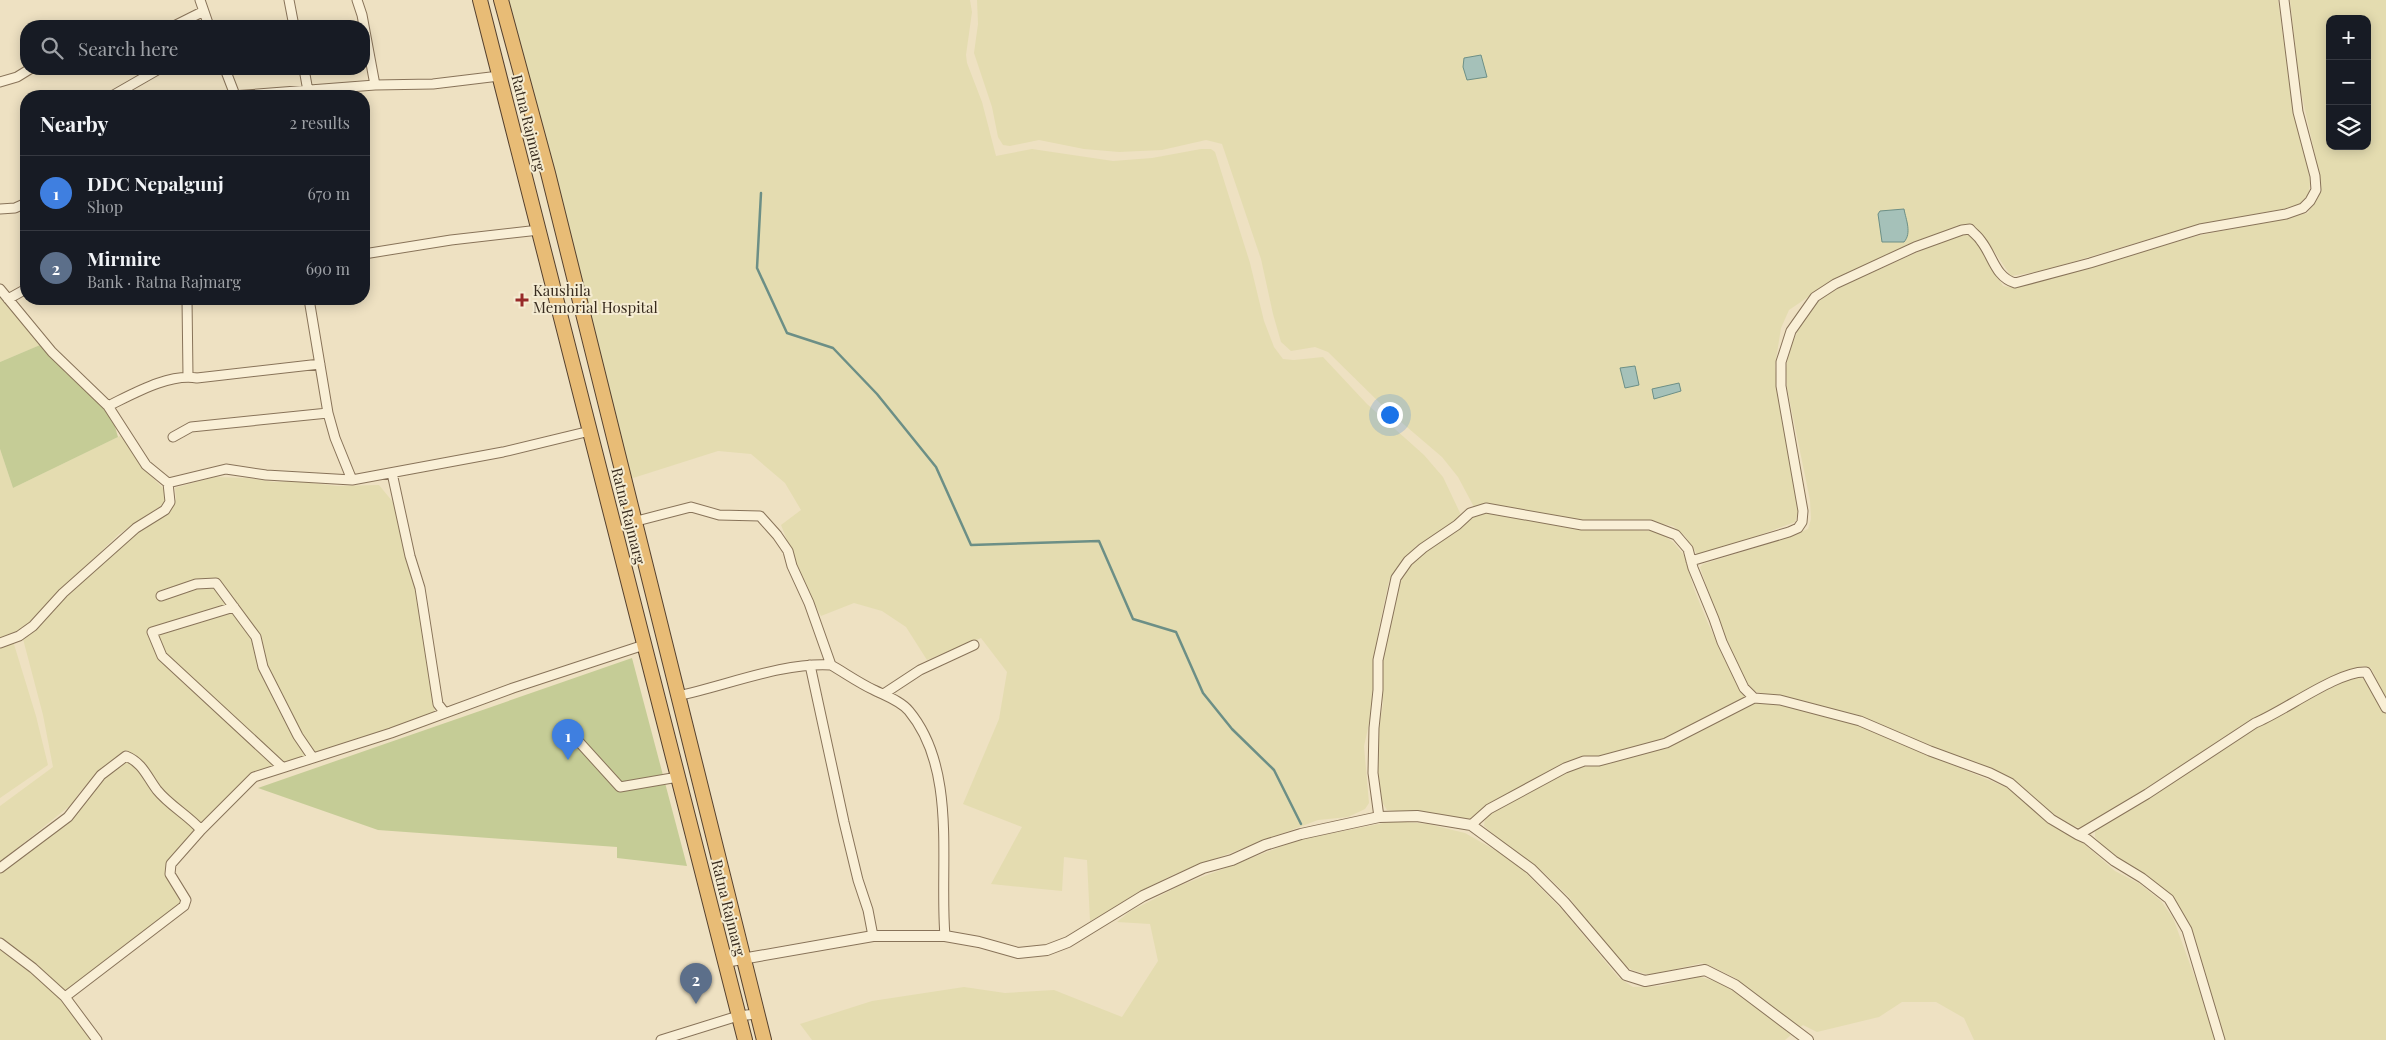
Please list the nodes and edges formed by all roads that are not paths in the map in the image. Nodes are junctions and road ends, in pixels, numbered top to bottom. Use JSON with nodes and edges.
{"nodes":[{"id":1,"x":200,"y":0,"type":"edge"},
{"id":2,"x":289,"y":0,"type":"edge"},
{"id":3,"x":357,"y":0,"type":"edge"},
{"id":4,"x":480,"y":0,"type":"edge"},
{"id":5,"x":501,"y":0,"type":"edge"},
{"id":6,"x":2284,"y":0,"type":"edge"},
{"id":7,"x":202,"y":12,"type":"junction"},
{"id":8,"x":186,"y":20,"type":"edge"},
{"id":9,"x":205,"y":20,"type":"edge"},
{"id":10,"x":293,"y":20,"type":"edge"},
{"id":11,"x":363,"y":20,"type":"edge"},
{"id":12,"x":370,"y":58,"type":"edge"},
{"id":13,"x":20,"y":75,"type":"edge"},
{"id":14,"x":149,"y":75,"type":"edge"},
{"id":15,"x":227,"y":75,"type":"edge"},
{"id":16,"x":305,"y":75,"type":"edge"},
{"id":17,"x":499,"y":76,"type":"junction"},
{"id":18,"x":0,"y":82,"type":"edge"},
{"id":19,"x":375,"y":85,"type":"junction"},
{"id":20,"x":122,"y":90,"type":"edge"},
{"id":21,"x":231,"y":90,"type":"edge"},
{"id":22,"x":308,"y":90,"type":"edge"},
{"id":23,"x":319,"y":90,"type":"edge"},
{"id":24,"x":20,"y":206,"type":"edge"},
{"id":25,"x":0,"y":209,"type":"edge"},
{"id":26,"x":539,"y":230,"type":"junction"},
{"id":27,"x":370,"y":253,"type":"edge"},
{"id":28,"x":0,"y":289,"type":"edge"},
{"id":29,"x":20,"y":292,"type":"edge"},
{"id":30,"x":8,"y":299,"type":"junction"},
{"id":31,"x":187,"y":305,"type":"edge"},
{"id":32,"x":310,"y":305,"type":"edge"},
{"id":33,"x":320,"y":364,"type":"junction"},
{"id":34,"x":188,"y":376,"type":"junction"},
{"id":35,"x":108,"y":406,"type":"junction"},
{"id":36,"x":328,"y":413,"type":"junction"},
{"id":37,"x":590,"y":431,"type":"junction"},
{"id":38,"x":173,"y":436,"type":"dead end"},
{"id":39,"x":392,"y":473,"type":"junction"},
{"id":40,"x":352,"y":480,"type":"junction"},
{"id":41,"x":168,"y":484,"type":"junction"},
{"id":42,"x":633,"y":522,"type":"junction"},
{"id":43,"x":1691,"y":561,"type":"junction"},
{"id":44,"x":161,"y":596,"type":"dead end"},
{"id":45,"x":234,"y":607,"type":"junction"},
{"id":46,"x":0,"y":643,"type":"edge"},
{"id":47,"x":644,"y":644,"type":"junction"},
{"id":48,"x":974,"y":645,"type":"dead end"},
{"id":49,"x":810,"y":665,"type":"junction"},
{"id":50,"x":831,"y":665,"type":"junction"},
{"id":51,"x":885,"y":694,"type":"junction"},
{"id":52,"x":677,"y":696,"type":"junction"},
{"id":53,"x":1754,"y":698,"type":"junction"},
{"id":54,"x":2386,"y":708,"type":"edge"},
{"id":55,"x":445,"y":713,"type":"junction"},
{"id":56,"x":571,"y":733,"type":"dead end"},
{"id":57,"x":313,"y":758,"type":"junction"},
{"id":58,"x":282,"y":767,"type":"junction"},
{"id":59,"x":678,"y":776,"type":"junction"},
{"id":60,"x":1379,"y":817,"type":"junction"},
{"id":61,"x":1471,"y":825,"type":"junction"},
{"id":62,"x":201,"y":830,"type":"junction"},
{"id":63,"x":2078,"y":835,"type":"junction"},
{"id":64,"x":0,"y":868,"type":"edge"},
{"id":65,"x":873,"y":936,"type":"junction"},
{"id":66,"x":945,"y":936,"type":"junction"},
{"id":67,"x":0,"y":943,"type":"edge"},
{"id":68,"x":745,"y":959,"type":"junction"},
{"id":69,"x":725,"y":962,"type":"junction"},
{"id":70,"x":65,"y":997,"type":"junction"},
{"id":71,"x":756,"y":1014,"type":"junction"},
{"id":72,"x":738,"y":1016,"type":"junction"},
{"id":73,"x":97,"y":1040,"type":"edge"},
{"id":74,"x":661,"y":1040,"type":"edge"},
{"id":75,"x":745,"y":1040,"type":"edge"},
{"id":76,"x":764,"y":1040,"type":"edge"},
{"id":77,"x":1808,"y":1040,"type":"edge"},
{"id":78,"x":2220,"y":1040,"type":"edge"}],
"edges":[{"from":1,"to":7,"type":"street"},
{"from":2,"to":10,"type":"street"},
{"from":3,"to":11,"type":"street"},
{"from":4,"to":17,"type":"highway","name":"Ratna Rajmarg"},
{"from":5,"to":42,"type":"highway","name":"Ratna Rajmarg"},
{"from":6,"to":43,"type":"street"},
{"from":7,"to":8,"type":"street"},
{"from":7,"to":9,"type":"street"},
{"from":12,"to":19,"type":"street"},
{"from":13,"to":18,"type":"street"},
{"from":14,"to":20,"type":"street"},
{"from":15,"to":21,"type":"street"},
{"from":16,"to":22,"type":"street"},
{"from":17,"to":19,"type":"street"},
{"from":17,"to":26,"type":"highway","name":"Ratna Rajmarg"},
{"from":19,"to":23,"type":"street"},
{"from":24,"to":25,"type":"street"},
{"from":26,"to":27,"type":"street"},
{"from":26,"to":37,"type":"highway","name":"Ratna Rajmarg"},
{"from":28,"to":30,"type":"street"},
{"from":29,"to":30,"type":"street"},
{"from":30,"to":35,"type":"street"},
{"from":31,"to":34,"type":"street"},
{"from":32,"to":33,"type":"street"},
{"from":33,"to":34,"type":"street"},
{"from":33,"to":36,"type":"street"},
{"from":34,"to":35,"type":"street"},
{"from":35,"to":41,"type":"street"},
{"from":36,"to":38,"type":"street"},
{"from":36,"to":40,"type":"street"},
{"from":37,"to":39,"type":"street"},
{"from":37,"to":47,"type":"highway","name":"Ratna Rajmarg"},
{"from":39,"to":40,"type":"street"},
{"from":39,"to":55,"type":"street"},
{"from":40,"to":41,"type":"street"},
{"from":41,"to":46,"type":"street"},
{"from":42,"to":50,"type":"street"},
{"from":42,"to":52,"type":"highway","name":"Ratna Rajmarg"},
{"from":43,"to":53,"type":"street"},
{"from":43,"to":60,"type":"street"},
{"from":44,"to":45,"type":"street"},
{"from":45,"to":57,"type":"street"},
{"from":45,"to":58,"type":"street"},
{"from":47,"to":55,"type":"street"},
{"from":47,"to":59,"type":"highway","name":"Ratna Rajmarg"},
{"from":48,"to":51,"type":"street"},
{"from":49,"to":50,"type":"street"},
{"from":49,"to":52,"type":"street"},
{"from":49,"to":65,"type":"street"},
{"from":50,"to":51,"type":"street"},
{"from":51,"to":66,"type":"street"},
{"from":52,"to":68,"type":"highway","name":"Ratna Rajmarg"},
{"from":53,"to":61,"type":"street"},
{"from":53,"to":63,"type":"street"},
{"from":54,"to":63,"type":"street"},
{"from":55,"to":57,"type":"street"},
{"from":56,"to":59,"type":"street"},
{"from":57,"to":58,"type":"street"},
{"from":58,"to":62,"type":"street"},
{"from":59,"to":69,"type":"highway","name":"Ratna Rajmarg"},
{"from":60,"to":61,"type":"street"},
{"from":60,"to":66,"type":"street"},
{"from":61,"to":77,"type":"street"},
{"from":62,"to":64,"type":"street"},
{"from":62,"to":70,"type":"street"},
{"from":63,"to":78,"type":"street"},
{"from":65,"to":66,"type":"street"},
{"from":65,"to":68,"type":"street"},
{"from":67,"to":70,"type":"street"},
{"from":68,"to":69,"type":"street"},
{"from":68,"to":71,"type":"highway","name":"Ratna Rajmarg"},
{"from":69,"to":72,"type":"highway","name":"Ratna Rajmarg"},
{"from":70,"to":73,"type":"street"},
{"from":71,"to":72,"type":"street"},
{"from":71,"to":76,"type":"highway","name":"Ratna Rajmarg"},
{"from":72,"to":74,"type":"street"},
{"from":72,"to":75,"type":"highway","name":"Ratna Rajmarg"}]}
